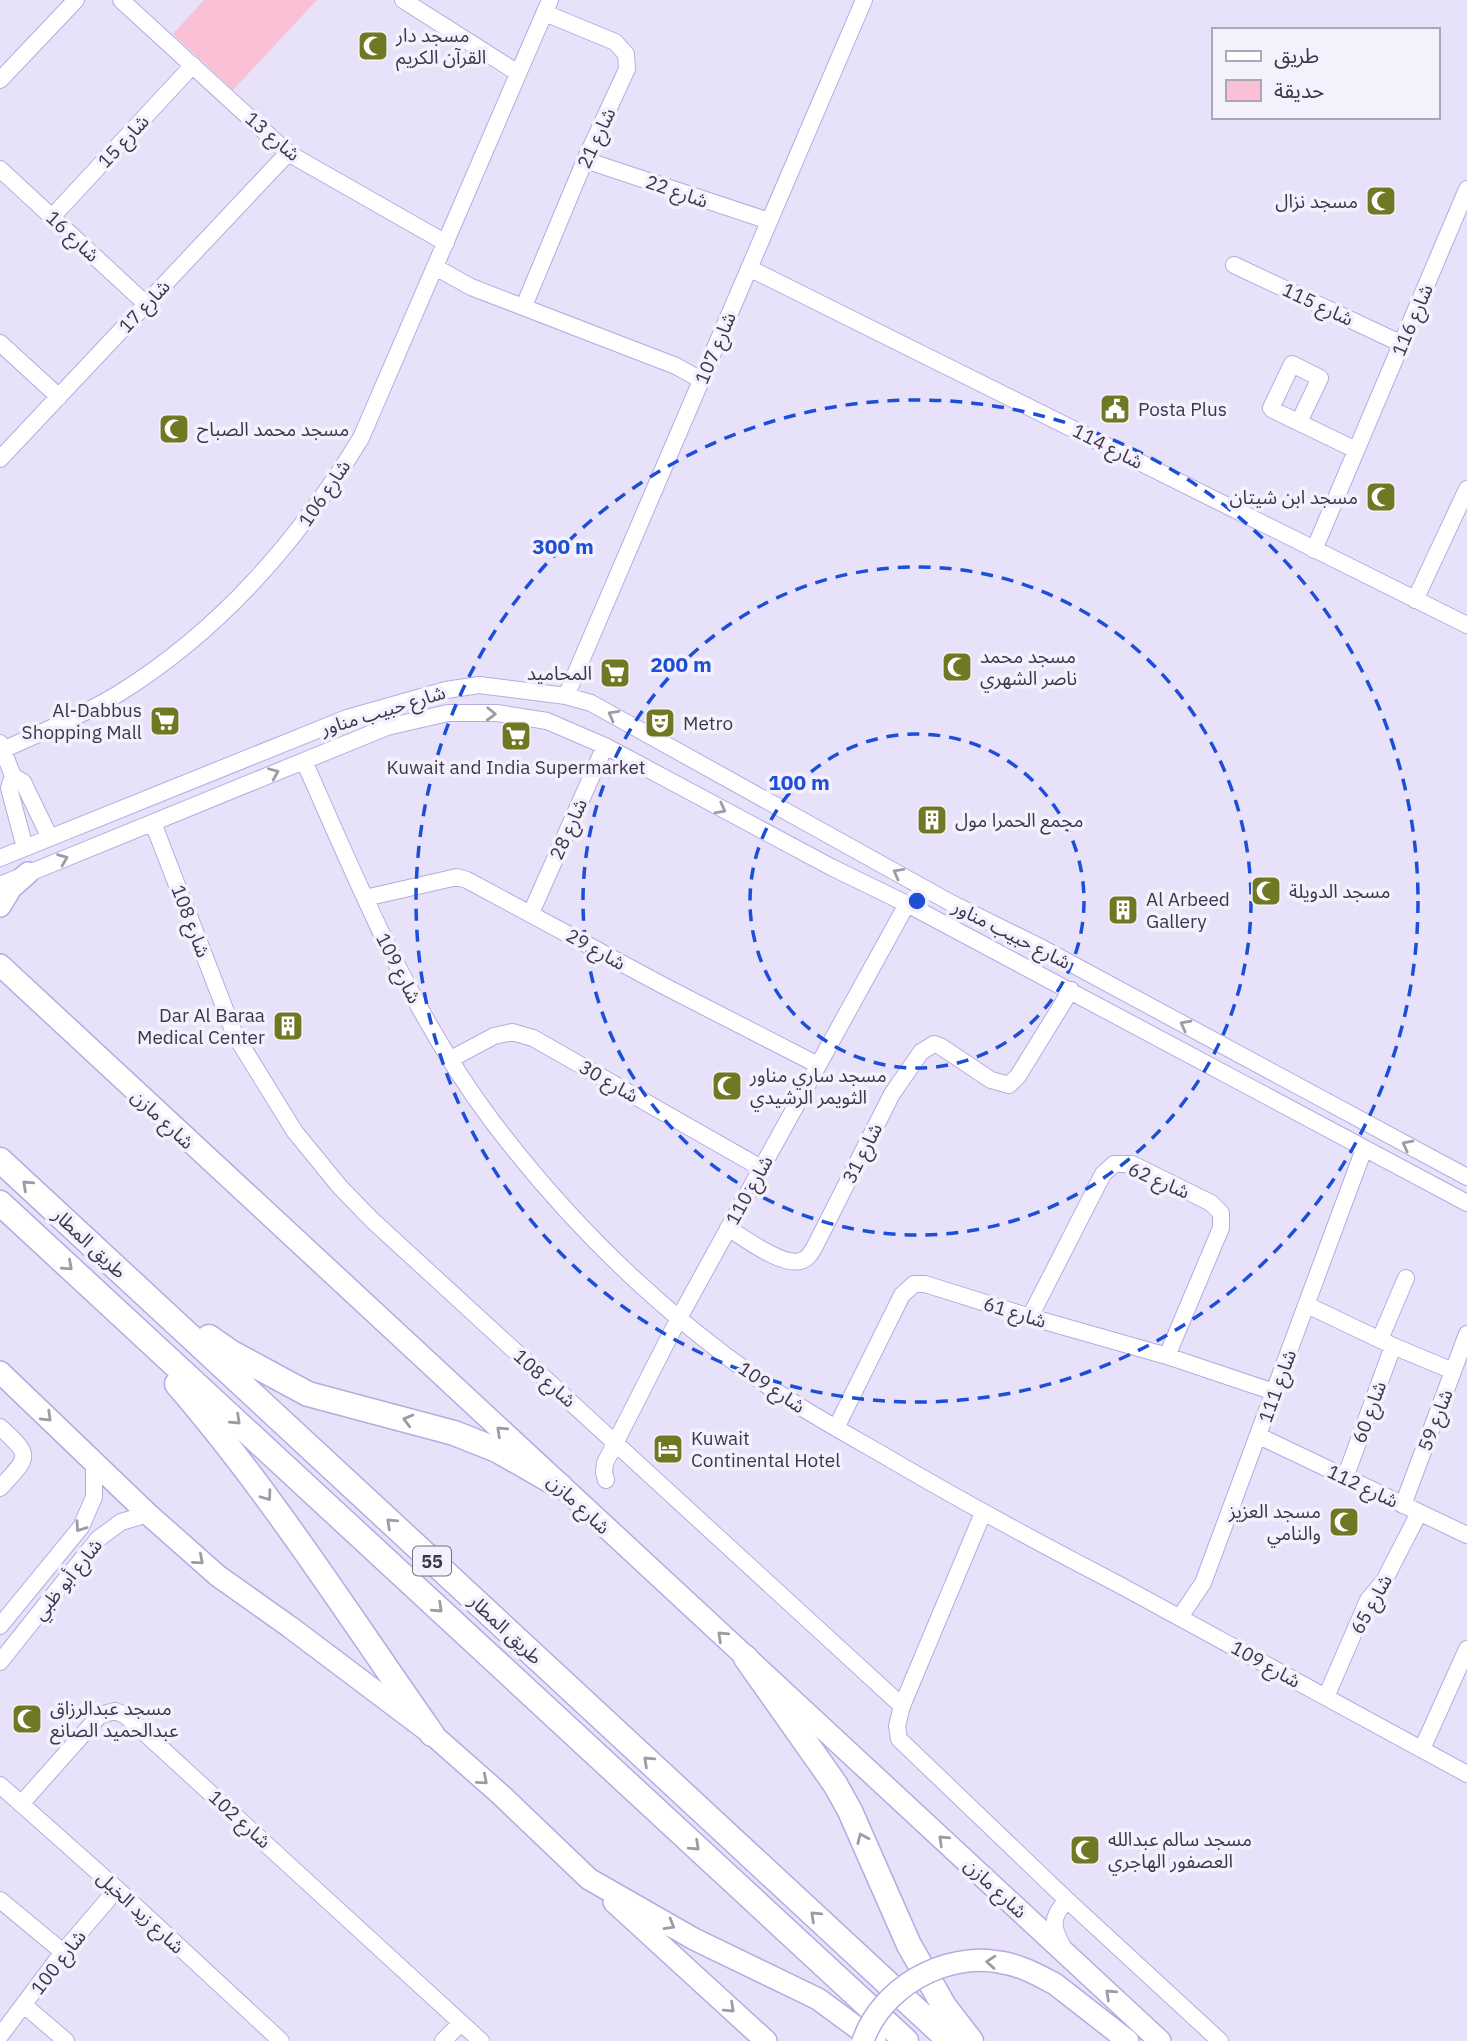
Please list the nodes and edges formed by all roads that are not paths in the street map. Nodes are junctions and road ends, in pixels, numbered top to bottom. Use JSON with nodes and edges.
{"nodes":[{"id":1,"x":76,"y":0,"type":"edge"},
{"id":2,"x":121,"y":0,"type":"edge"},
{"id":3,"x":864,"y":0,"type":"edge"},
{"id":4,"x":406,"y":1,"type":"edge"},
{"id":5,"x":547,"y":6,"type":"edge"},
{"id":6,"x":193,"y":65,"type":"junction"},
{"id":7,"x":518,"y":73,"type":"junction"},
{"id":8,"x":0,"y":79,"type":"edge"},
{"id":9,"x":288,"y":153,"type":"junction"},
{"id":10,"x":585,"y":160,"type":"junction"},
{"id":11,"x":0,"y":169,"type":"edge"},
{"id":12,"x":1467,"y":189,"type":"edge"},
{"id":13,"x":52,"y":217,"type":"junction"},
{"id":14,"x":769,"y":221,"type":"junction"},
{"id":15,"x":446,"y":243,"type":"junction"},
{"id":16,"x":1234,"y":265,"type":"dead end"},
{"id":17,"x":435,"y":267,"type":"junction"},
{"id":18,"x":749,"y":268,"type":"junction"},
{"id":19,"x":146,"y":304,"type":"junction"},
{"id":20,"x":524,"y":306,"type":"junction"},
{"id":21,"x":0,"y":343,"type":"edge"},
{"id":22,"x":1402,"y":344,"type":"junction"},
{"id":23,"x":701,"y":380,"type":"junction"},
{"id":24,"x":59,"y":397,"type":"junction"},
{"id":25,"x":1299,"y":422,"type":"dead end"},
{"id":26,"x":1356,"y":450,"type":"junction"},
{"id":27,"x":0,"y":459,"type":"edge"},
{"id":28,"x":1467,"y":489,"type":"edge"},
{"id":29,"x":1314,"y":550,"type":"junction"},
{"id":30,"x":1415,"y":600,"type":"junction"},
{"id":31,"x":1467,"y":625,"type":"edge"},
{"id":32,"x":566,"y":696,"type":"junction"},
{"id":33,"x":605,"y":746,"type":"junction"},
{"id":34,"x":1,"y":747,"type":"edge"},
{"id":35,"x":669,"y":747,"type":"junction"},
{"id":36,"x":304,"y":761,"type":"junction"},
{"id":37,"x":698,"y":763,"type":"junction"},
{"id":38,"x":234,"y":765,"type":"junction"},
{"id":39,"x":656,"y":774,"type":"junction"},
{"id":40,"x":13,"y":776,"type":"junction"},
{"id":41,"x":208,"y":776,"type":"junction"},
{"id":42,"x":242,"y":787,"type":"junction"},
{"id":43,"x":686,"y":790,"type":"junction"},
{"id":44,"x":217,"y":797,"type":"junction"},
{"id":45,"x":153,"y":823,"type":"junction"},
{"id":46,"x":50,"y":838,"type":"junction"},
{"id":47,"x":25,"y":848,"type":"junction"},
{"id":48,"x":0,"y":858,"type":"edge"},
{"id":49,"x":28,"y":873,"type":"junction"},
{"id":50,"x":0,"y":885,"type":"edge"},
{"id":51,"x":365,"y":898,"type":"junction"},
{"id":52,"x":907,"y":904,"type":"junction"},
{"id":53,"x":0,"y":906,"type":"edge"},
{"id":54,"x":531,"y":913,"type":"junction"},
{"id":55,"x":975,"y":915,"type":"junction"},
{"id":56,"x":961,"y":933,"type":"junction"},
{"id":57,"x":0,"y":955,"type":"edge"},
{"id":58,"x":0,"y":965,"type":"edge"},
{"id":59,"x":23,"y":986,"type":"junction"},
{"id":60,"x":1071,"y":990,"type":"junction"},
{"id":61,"x":1229,"y":1049,"type":"junction"},
{"id":62,"x":451,"y":1059,"type":"junction"},
{"id":63,"x":818,"y":1065,"type":"junction"},
{"id":64,"x":1226,"y":1074,"type":"junction"},
{"id":65,"x":1364,"y":1149,"type":"junction"},
{"id":66,"x":0,"y":1160,"type":"edge"},
{"id":67,"x":761,"y":1168,"type":"junction"},
{"id":68,"x":1467,"y":1177,"type":"edge"},
{"id":69,"x":0,"y":1203,"type":"edge"},
{"id":70,"x":1467,"y":1203,"type":"edge"},
{"id":71,"x":728,"y":1228,"type":"junction"},
{"id":72,"x":1406,"y":1278,"type":"dead end"},
{"id":73,"x":98,"y":1293,"type":"junction"},
{"id":74,"x":147,"y":1296,"type":"junction"},
{"id":75,"x":1307,"y":1305,"type":"junction"},
{"id":76,"x":1030,"y":1317,"type":"junction"},
{"id":77,"x":679,"y":1318,"type":"junction"},
{"id":78,"x":1467,"y":1334,"type":"edge"},
{"id":79,"x":1387,"y":1343,"type":"junction"},
{"id":80,"x":1167,"y":1356,"type":"junction"},
{"id":81,"x":1453,"y":1371,"type":"junction"},
{"id":82,"x":0,"y":1372,"type":"edge"},
{"id":83,"x":1274,"y":1392,"type":"junction"},
{"id":84,"x":0,"y":1427,"type":"edge"},
{"id":85,"x":836,"y":1428,"type":"junction"},
{"id":86,"x":1259,"y":1437,"type":"junction"},
{"id":87,"x":616,"y":1443,"type":"junction"},
{"id":88,"x":94,"y":1462,"type":"junction"},
{"id":89,"x":1345,"y":1478,"type":"junction"},
{"id":90,"x":606,"y":1480,"type":"dead end"},
{"id":91,"x":560,"y":1486,"type":"junction"},
{"id":92,"x":0,"y":1488,"type":"edge"},
{"id":93,"x":1403,"y":1505,"type":"junction"},
{"id":94,"x":983,"y":1513,"type":"junction"},
{"id":95,"x":1419,"y":1513,"type":"junction"},
{"id":96,"x":148,"y":1514,"type":"junction"},
{"id":97,"x":1467,"y":1535,"type":"edge"},
{"id":98,"x":1180,"y":1618,"type":"junction"},
{"id":99,"x":1,"y":1626,"type":"edge"},
{"id":100,"x":20,"y":1636,"type":"junction"},
{"id":101,"x":1467,"y":1649,"type":"edge"},
{"id":102,"x":746,"y":1658,"type":"junction"},
{"id":103,"x":0,"y":1662,"type":"edge"},
{"id":104,"x":1326,"y":1697,"type":"junction"},
{"id":105,"x":902,"y":1706,"type":"junction"},
{"id":106,"x":432,"y":1734,"type":"junction"},
{"id":107,"x":1422,"y":1749,"type":"junction"},
{"id":108,"x":1467,"y":1774,"type":"edge"},
{"id":109,"x":0,"y":1785,"type":"edge"},
{"id":110,"x":21,"y":1804,"type":"junction"},
{"id":111,"x":589,"y":1879,"type":"junction"},
{"id":112,"x":117,"y":1889,"type":"junction"},
{"id":113,"x":0,"y":1900,"type":"edge"},
{"id":114,"x":1012,"y":1903,"type":"junction"},
{"id":115,"x":1062,"y":1905,"type":"junction"},
{"id":116,"x":63,"y":1952,"type":"junction"},
{"id":117,"x":1068,"y":1955,"type":"junction"},
{"id":118,"x":24,"y":2006,"type":"junction"},
{"id":119,"x":461,"y":2023,"type":"junction"},
{"id":120,"x":0,"y":2036,"type":"edge"},
{"id":121,"x":66,"y":2041,"type":"edge"},
{"id":122,"x":281,"y":2041,"type":"edge"},
{"id":123,"x":443,"y":2041,"type":"edge"},
{"id":124,"x":481,"y":2041,"type":"edge"},
{"id":125,"x":766,"y":2041,"type":"edge"},
{"id":126,"x":863,"y":2041,"type":"edge"},
{"id":127,"x":875,"y":2041,"type":"edge"},
{"id":128,"x":906,"y":2041,"type":"edge"},
{"id":129,"x":950,"y":2041,"type":"edge"},
{"id":130,"x":971,"y":2041,"type":"edge"},
{"id":131,"x":1128,"y":2041,"type":"edge"},
{"id":132,"x":1160,"y":2041,"type":"edge"},
{"id":133,"x":1220,"y":2041,"type":"edge"}],
"edges":[{"from":1,"to":8,"type":"street"},
{"from":2,"to":6,"type":"street","name":"شارع 13"},
{"from":3,"to":14,"type":"street","name":"شارع 107"},
{"from":4,"to":7,"type":"street"},
{"from":5,"to":7,"type":"street","name":"شارع 106"},
{"from":5,"to":10,"type":"street","name":"شارع 21"},
{"from":6,"to":9,"type":"street","name":"شارع 13"},
{"from":6,"to":13,"type":"street","name":"شارع 15"},
{"from":7,"to":15,"type":"street","name":"شارع 106"},
{"from":9,"to":15,"type":"street","name":"شارع 13"},
{"from":9,"to":19,"type":"street","name":"شارع 17"},
{"from":10,"to":14,"type":"street","name":"شارع 22"},
{"from":10,"to":20,"type":"street","name":"شارع 21"},
{"from":11,"to":13,"type":"street","name":"شارع 16"},
{"from":12,"to":22,"type":"street","name":"شارع 116"},
{"from":13,"to":19,"type":"street","name":"شارع 16"},
{"from":14,"to":18,"type":"street","name":"شارع 107"},
{"from":15,"to":17,"type":"street","name":"شارع 106"},
{"from":16,"to":22,"type":"street","name":"شارع 115"},
{"from":17,"to":20,"type":"street"},
{"from":17,"to":34,"type":"street","name":"شارع 106"},
{"from":18,"to":23,"type":"street","name":"شارع 107"},
{"from":18,"to":29,"type":"street","name":"شارع 114"},
{"from":19,"to":24,"type":"street","name":"شارع 17"},
{"from":20,"to":23,"type":"street"},
{"from":21,"to":24,"type":"street"},
{"from":22,"to":26,"type":"street","name":"شارع 116"},
{"from":23,"to":32,"type":"street","name":"شارع 107"},
{"from":24,"to":27,"type":"street","name":"شارع 17"},
{"from":25,"to":26,"type":"street"},
{"from":26,"to":29,"type":"street","name":"شارع 116"},
{"from":28,"to":30,"type":"street"},
{"from":29,"to":30,"type":"street","name":"شارع 114"},
{"from":30,"to":31,"type":"street","name":"شارع 114"},
{"from":35,"to":32,"type":"street","name":"شارع حبيب مناور","one_way":true},
{"from":32,"to":38,"type":"street","name":"شارع حبيب مناور"},
{"from":36,"to":33,"type":"street","name":"شارع حبيب مناور","one_way":true},
{"from":33,"to":39,"type":"street","name":"شارع حبيب مناور"},
{"from":33,"to":54,"type":"street","name":"شارع 28"},
{"from":34,"to":40,"type":"street"},
{"from":35,"to":37,"type":"street","name":"شارع حبيب مناور"},
{"from":35,"to":39,"type":"street"},
{"from":42,"to":36,"type":"street","name":"شارع حبيب مناور","one_way":true},
{"from":36,"to":51,"type":"street","name":"شارع 109"},
{"from":37,"to":43,"type":"street"},
{"from":55,"to":37,"type":"street","name":"شارع حبيب مناور","one_way":true},
{"from":38,"to":41,"type":"street","name":"شارع حبيب مناور"},
{"from":38,"to":42,"type":"street"},
{"from":39,"to":43,"type":"street","name":"شارع حبيب مناور"},
{"from":40,"to":46,"type":"street"},
{"from":40,"to":47,"type":"street"},
{"from":41,"to":44,"type":"street"},
{"from":41,"to":46,"type":"street","name":"شارع حبيب مناور"},
{"from":42,"to":44,"type":"street","name":"شارع حبيب مناور"},
{"from":43,"to":52,"type":"street","name":"شارع حبيب مناور","one_way":true},
{"from":44,"to":45,"type":"street","name":"شارع حبيب مناور"},
{"from":49,"to":45,"type":"street","name":"شارع حبيب مناور","one_way":true},
{"from":45,"to":87,"type":"street","name":"شارع 108"},
{"from":46,"to":47,"type":"street","name":"شارع حبيب مناور"},
{"from":47,"to":48,"type":"street","name":"شارع حبيب مناور"},
{"from":49,"to":50,"type":"street","name":"شارع حبيب مناور"},
{"from":49,"to":53,"type":"main road"},
{"from":51,"to":54,"type":"street","name":"شارع 29"},
{"from":51,"to":62,"type":"street","name":"شارع 109"},
{"from":52,"to":56,"type":"street","name":"شارع حبيب مناور"},
{"from":52,"to":63,"type":"street","name":"شارع 110"},
{"from":54,"to":63,"type":"street","name":"شارع 29"},
{"from":55,"to":56,"type":"street"},
{"from":61,"to":55,"type":"street","name":"شارع حبيب مناور","one_way":true},
{"from":56,"to":60,"type":"street","name":"شارع حبيب مناور"},
{"from":57,"to":59,"type":"main road"},
{"from":58,"to":59,"type":"main road","name":"شارع مازن"},
{"from":91,"to":59,"type":"main road","name":"شارع مازن","one_way":true},
{"from":60,"to":64,"type":"street","name":"شارع حبيب مناور"},
{"from":60,"to":71,"type":"street","name":"شارع 31"},
{"from":61,"to":64,"type":"street"},
{"from":68,"to":61,"type":"street","name":"شارع حبيب مناور","one_way":true},
{"from":62,"to":67,"type":"street","name":"شارع 30"},
{"from":62,"to":77,"type":"street","name":"شارع 109"},
{"from":63,"to":67,"type":"street","name":"شارع 110"},
{"from":64,"to":65,"type":"street","name":"شارع حبيب مناور"},
{"from":65,"to":70,"type":"street","name":"شارع حبيب مناور"},
{"from":65,"to":75,"type":"street","name":"شارع 111"},
{"from":74,"to":66,"type":"highway","name":"طريق المطار","number":"55","one_way":true},
{"from":67,"to":71,"type":"street","name":"شارع 110"},
{"from":69,"to":73,"type":"highway","name":"طريق المطار","number":"55","one_way":true},
{"from":71,"to":77,"type":"street","name":"شارع 110"},
{"from":72,"to":79,"type":"street","name":"شارع 60"},
{"from":73,"to":106,"type":"highway","one_way":true},
{"from":73,"to":128,"type":"highway","name":"طريق المطار","number":"55","one_way":true},
{"from":91,"to":74,"type":"highway","one_way":true},
{"from":129,"to":74,"type":"highway","name":"طريق المطار","number":"55","one_way":true},
{"from":75,"to":79,"type":"street"},
{"from":75,"to":83,"type":"street","name":"شارع 111"},
{"from":76,"to":80,"type":"street","name":"شارع 61"},
{"from":76,"to":80,"type":"street","name":"شارع 62"},
{"from":76,"to":85,"type":"street","name":"شارع 61"},
{"from":77,"to":85,"type":"street","name":"شارع 109"},
{"from":77,"to":87,"type":"street","name":"شارع 110"},
{"from":78,"to":81,"type":"street","name":"شارع 59"},
{"from":79,"to":81,"type":"street"},
{"from":79,"to":89,"type":"street","name":"شارع 60"},
{"from":80,"to":83,"type":"street","name":"شارع 61"},
{"from":81,"to":93,"type":"street","name":"شارع 59"},
{"from":82,"to":88,"type":"main road","one_way":true},
{"from":83,"to":86,"type":"street","name":"شارع 111"},
{"from":84,"to":92,"type":"street"},
{"from":85,"to":94,"type":"street","name":"شارع 109"},
{"from":86,"to":89,"type":"street","name":"شارع 112"},
{"from":86,"to":98,"type":"street","name":"شارع 111"},
{"from":87,"to":90,"type":"street","name":"شارع 110"},
{"from":87,"to":105,"type":"street","name":"شارع 108"},
{"from":88,"to":96,"type":"main road"},
{"from":88,"to":99,"type":"street","name":"شارع أبو ظبي","one_way":true},
{"from":89,"to":93,"type":"street","name":"شارع 112"},
{"from":102,"to":91,"type":"main road","name":"شارع مازن","one_way":true},
{"from":93,"to":95,"type":"street","name":"شارع 112"},
{"from":94,"to":98,"type":"street","name":"شارع 109"},
{"from":94,"to":105,"type":"street"},
{"from":95,"to":97,"type":"street","name":"شارع 112"},
{"from":95,"to":104,"type":"street","name":"شارع 65"},
{"from":96,"to":100,"type":"street","name":"شارع أبو ظبي"},
{"from":96,"to":106,"type":"main road","one_way":true},
{"from":98,"to":104,"type":"street","name":"شارع 109"},
{"from":99,"to":100,"type":"street"},
{"from":100,"to":103,"type":"street","name":"شارع أبو ظبي"},
{"from":101,"to":107,"type":"street"},
{"from":114,"to":102,"type":"main road","name":"شارع مازن","one_way":true},
{"from":130,"to":102,"type":"highway","one_way":true},
{"from":104,"to":107,"type":"street","name":"شارع 109"},
{"from":105,"to":115,"type":"street"},
{"from":106,"to":111,"type":"main road","one_way":true},
{"from":107,"to":108,"type":"street","name":"شارع 109"},
{"from":109,"to":110,"type":"street","name":"شارع زيد الخيل"},
{"from":110,"to":112,"type":"street","name":"شارع زيد الخيل"},
{"from":110,"to":119,"type":"street","name":"شارع 102"},
{"from":111,"to":125,"type":"main road","one_way":true},
{"from":111,"to":127,"type":"main road","one_way":true},
{"from":112,"to":116,"type":"street","name":"شارع 100"},
{"from":112,"to":122,"type":"street","name":"شارع زيد الخيل"},
{"from":113,"to":116,"type":"street"},
{"from":114,"to":115,"type":"street"},
{"from":114,"to":117,"type":"main road","name":"شارع مازن"},
{"from":115,"to":117,"type":"street"},
{"from":115,"to":133,"type":"street"},
{"from":116,"to":118,"type":"street","name":"شارع 100"},
{"from":132,"to":117,"type":"main road","name":"شارع مازن","one_way":true},
{"from":118,"to":120,"type":"street","name":"شارع 100"},
{"from":118,"to":121,"type":"street"},
{"from":119,"to":123,"type":"street"},
{"from":119,"to":124,"type":"street","name":"شارع 102"},
{"from":131,"to":126,"type":"main road","one_way":true,"bridge":true}]}
